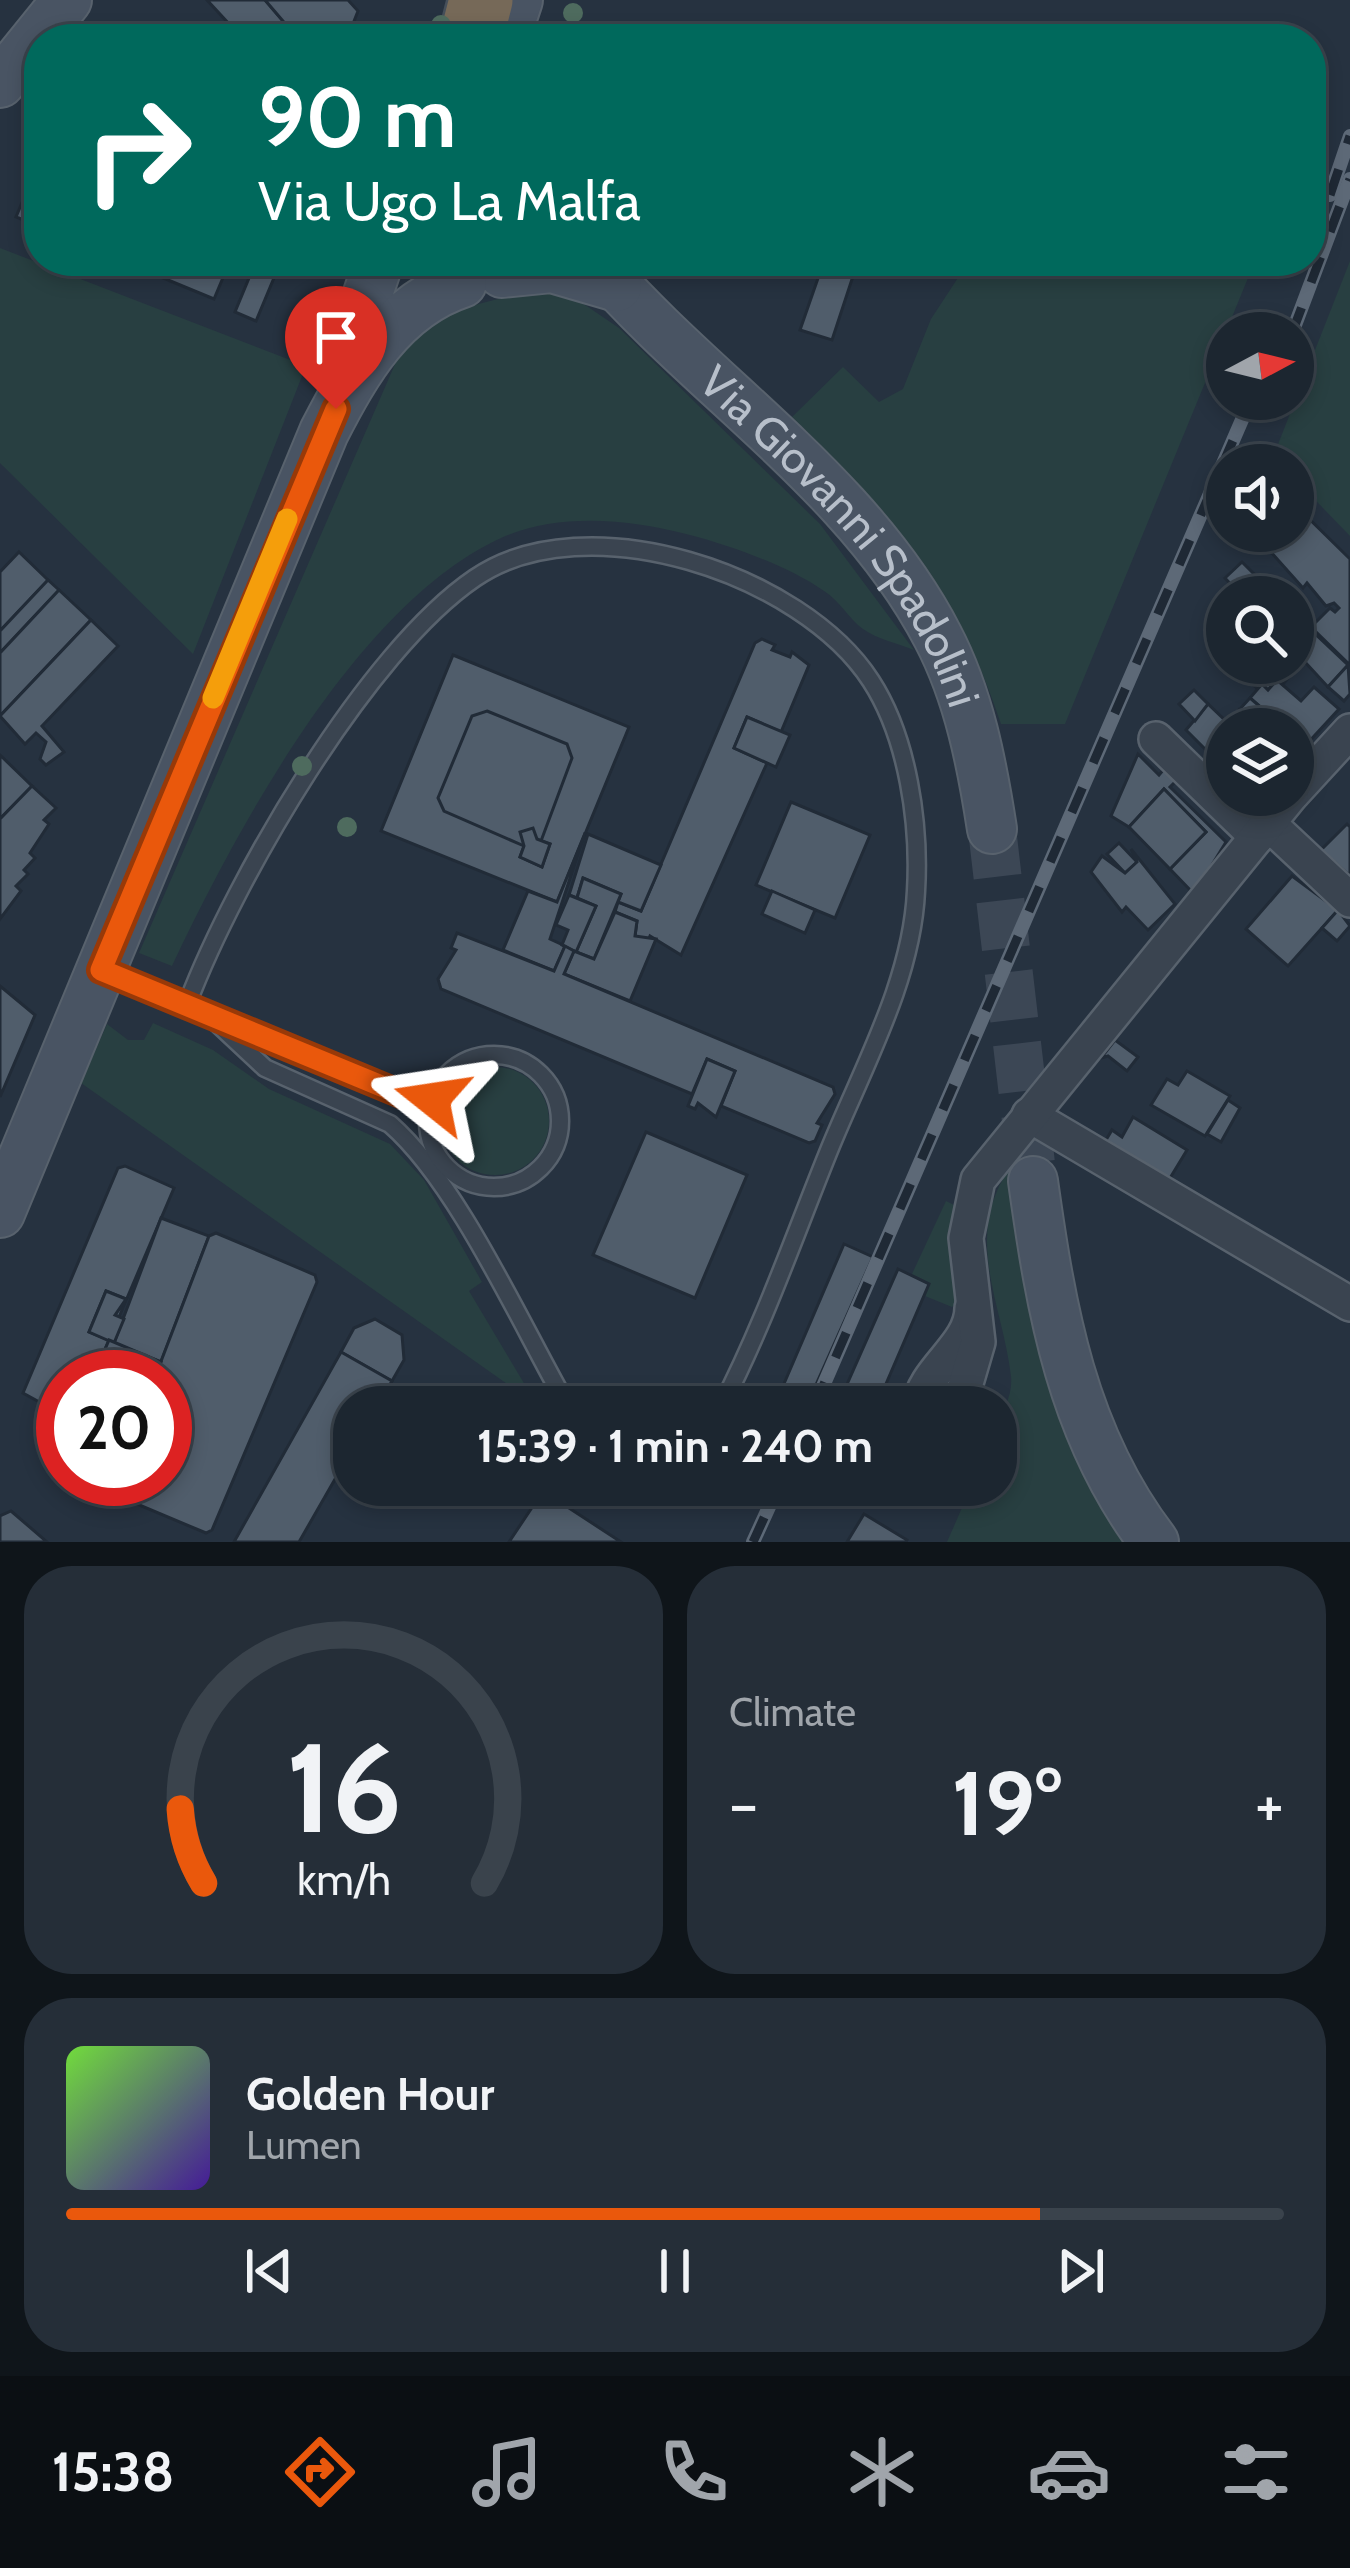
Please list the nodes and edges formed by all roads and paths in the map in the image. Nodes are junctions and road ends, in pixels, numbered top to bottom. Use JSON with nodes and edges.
{"nodes":[{"id":1,"x":67,"y":0,"type":"edge"},
{"id":2,"x":48,"y":24,"type":"edge"},
{"id":3,"x":24,"y":53,"type":"edge"},
{"id":4,"x":0,"y":83,"type":"edge"},
{"id":5,"x":375,"y":276,"type":"edge"},
{"id":6,"x":482,"y":276,"type":"edge"},
{"id":7,"x":608,"y":276,"type":"edge"},
{"id":8,"x":324,"y":432,"type":"junction"},
{"id":9,"x":1350,"y":731,"type":"edge"},
{"id":10,"x":1156,"y":739,"type":"dead end"},
{"id":11,"x":1314,"y":770,"type":"edge"},
{"id":12,"x":1274,"y":816,"type":"edge"},
{"id":13,"x":992,"y":830,"type":"tunnel mouth"},
{"id":14,"x":1263,"y":830,"type":"junction"},
{"id":15,"x":1350,"y":900,"type":"edge"},
{"id":16,"x":101,"y":970,"type":"junction"},
{"id":17,"x":195,"y":1006,"type":"junction"},
{"id":18,"x":432,"y":1099,"type":"junction"},
{"id":19,"x":1029,"y":1115,"type":"junction"},
{"id":20,"x":1033,"y":1181,"type":"tunnel mouth"},
{"id":21,"x":441,"y":1183,"type":"junction"},
{"id":22,"x":498,"y":1187,"type":"junction"},
{"id":23,"x":479,"y":1194,"type":"junction"},
{"id":24,"x":0,"y":1213,"type":"edge"},
{"id":25,"x":466,"y":1227,"type":"junction"},
{"id":26,"x":1350,"y":1304,"type":"edge"},
{"id":27,"x":972,"y":1306,"type":"junction"},
{"id":28,"x":556,"y":1386,"type":"edge"},
{"id":29,"x":730,"y":1386,"type":"edge"},
{"id":30,"x":926,"y":1386,"type":"edge"},
{"id":31,"x":965,"y":1386,"type":"edge"},
{"id":32,"x":1154,"y":1542,"type":"edge"}],
"edges":[{"from":1,"to":2,"type":"street"},
{"from":3,"to":4,"type":"street"},
{"from":5,"to":8,"type":"street"},
{"from":6,"to":8,"type":"street"},
{"from":7,"to":13,"type":"street","name":"Via Giovanni Spadolini"},
{"from":8,"to":16,"type":"street"},
{"from":9,"to":11,"type":"street"},
{"from":10,"to":14,"type":"street"},
{"from":12,"to":14,"type":"street"},
{"from":14,"to":15,"type":"street"},
{"from":14,"to":19,"type":"street"},
{"from":16,"to":17,"type":"lane"},
{"from":16,"to":24,"type":"street"},
{"from":17,"to":18,"type":"lane"},
{"from":17,"to":21,"type":"lane"},
{"from":17,"to":29,"type":"lane"},
{"from":18,"to":22,"type":"lane"},
{"from":18,"to":22,"type":"lane"},
{"from":19,"to":26,"type":"street"},
{"from":19,"to":27,"type":"street"},
{"from":20,"to":32,"type":"street"},
{"from":21,"to":23,"type":"lane"},
{"from":21,"to":25,"type":"lane"},
{"from":22,"to":23,"type":"lane"},
{"from":23,"to":25,"type":"lane"},
{"from":25,"to":28,"type":"lane"},
{"from":27,"to":30,"type":"street"},
{"from":27,"to":31,"type":"street"}]}
